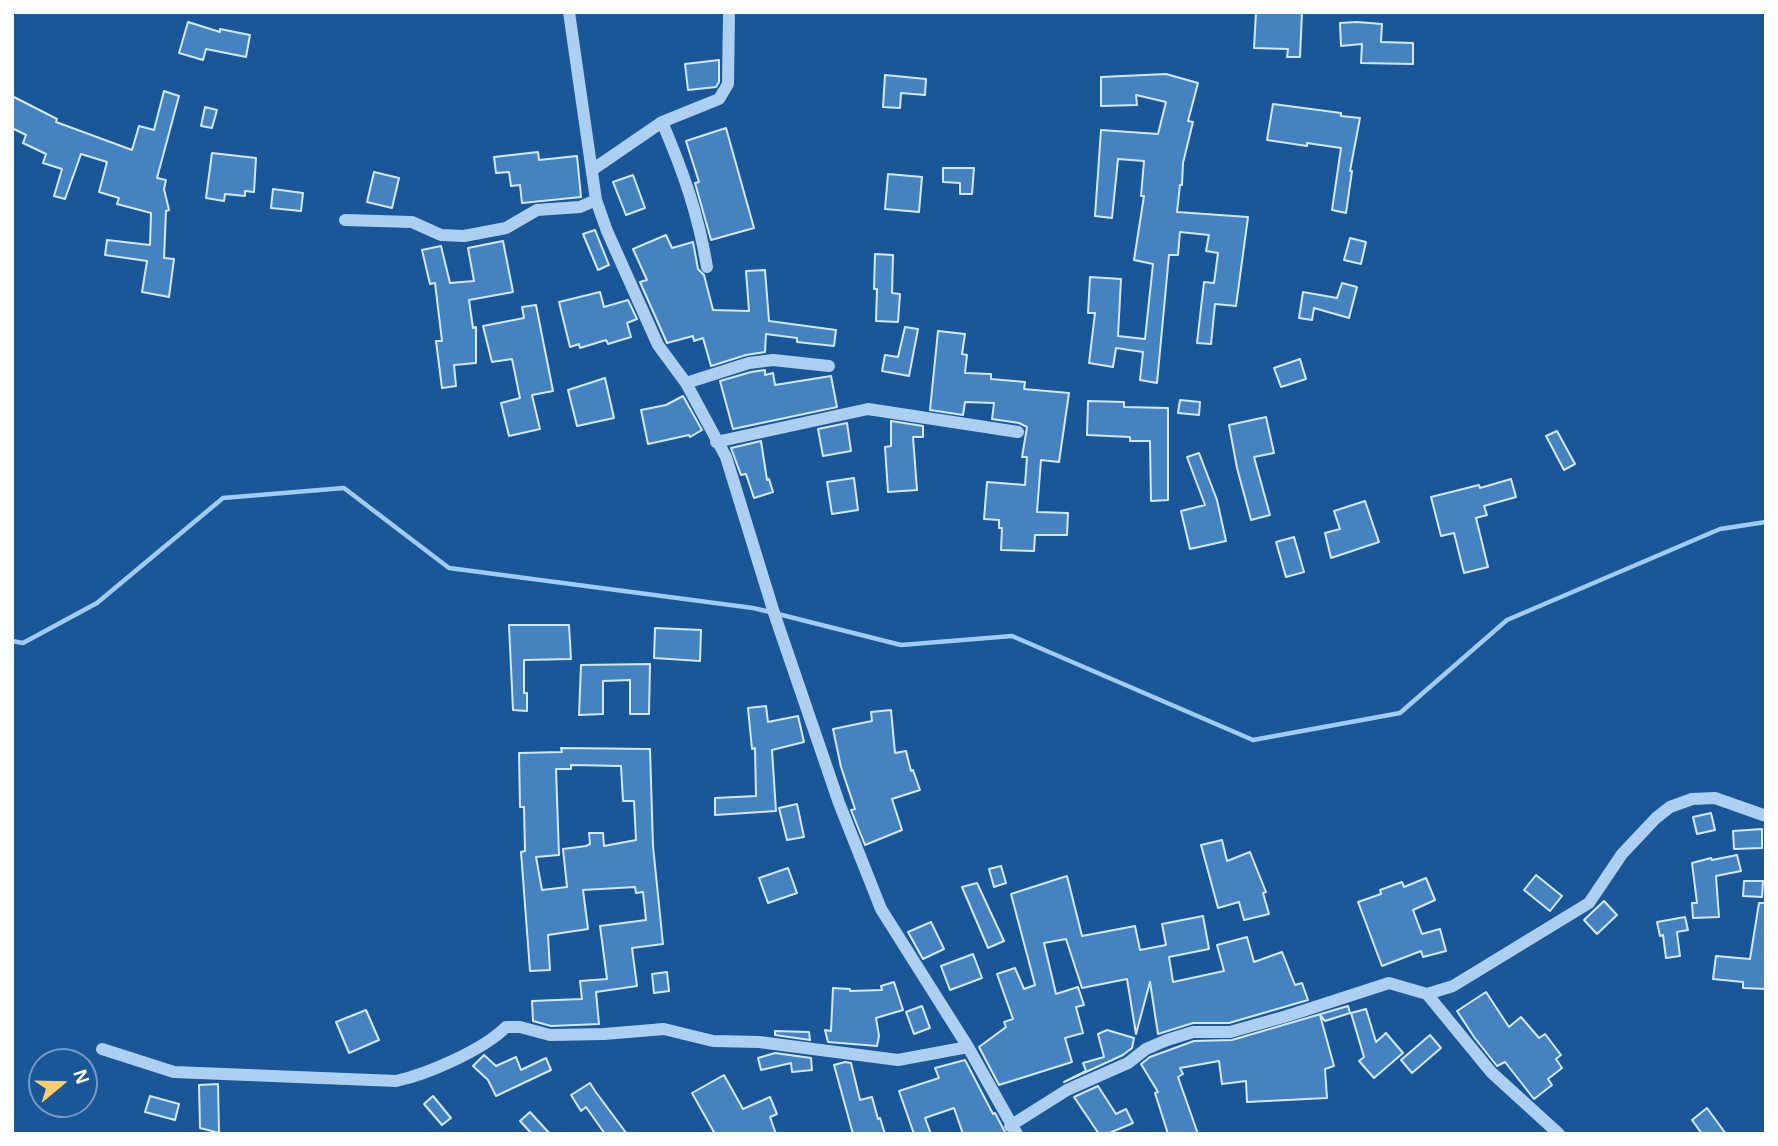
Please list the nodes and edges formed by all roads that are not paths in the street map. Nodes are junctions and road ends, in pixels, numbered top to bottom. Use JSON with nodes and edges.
{"nodes":[{"id":1,"x":569,"y":12,"type":"edge"},
{"id":2,"x":729,"y":12,"type":"edge"},
{"id":3,"x":662,"y":122,"type":"junction"},
{"id":4,"x":592,"y":170,"type":"junction"},
{"id":5,"x":596,"y":200,"type":"junction"},
{"id":6,"x":345,"y":220,"type":"dead end"},
{"id":7,"x":707,"y":267,"type":"dead end"},
{"id":8,"x":829,"y":366,"type":"dead end"},
{"id":9,"x":685,"y":383,"type":"junction"},
{"id":10,"x":1018,"y":432,"type":"dead end"},
{"id":11,"x":716,"y":442,"type":"junction"},
{"id":12,"x":1766,"y":816,"type":"edge"},
{"id":13,"x":1427,"y":994,"type":"junction"},
{"id":14,"x":968,"y":1047,"type":"junction"},
{"id":15,"x":102,"y":1049,"type":"dead end"},
{"id":16,"x":1014,"y":1130,"type":"edge"},
{"id":17,"x":1559,"y":1134,"type":"edge"}],
"edges":[{"from":1,"to":4,"type":"street"},
{"from":2,"to":3,"type":"street"},
{"from":3,"to":4,"type":"street"},
{"from":3,"to":7,"type":"street"},
{"from":4,"to":5,"type":"street"},
{"from":5,"to":6,"type":"street"},
{"from":5,"to":9,"type":"street"},
{"from":8,"to":9,"type":"street"},
{"from":9,"to":11,"type":"street"},
{"from":10,"to":11,"type":"street"},
{"from":11,"to":14,"type":"street"},
{"from":12,"to":13,"type":"street"},
{"from":13,"to":16,"type":"street"},
{"from":13,"to":17,"type":"street"},
{"from":14,"to":15,"type":"street"},
{"from":14,"to":16,"type":"street"}]}
